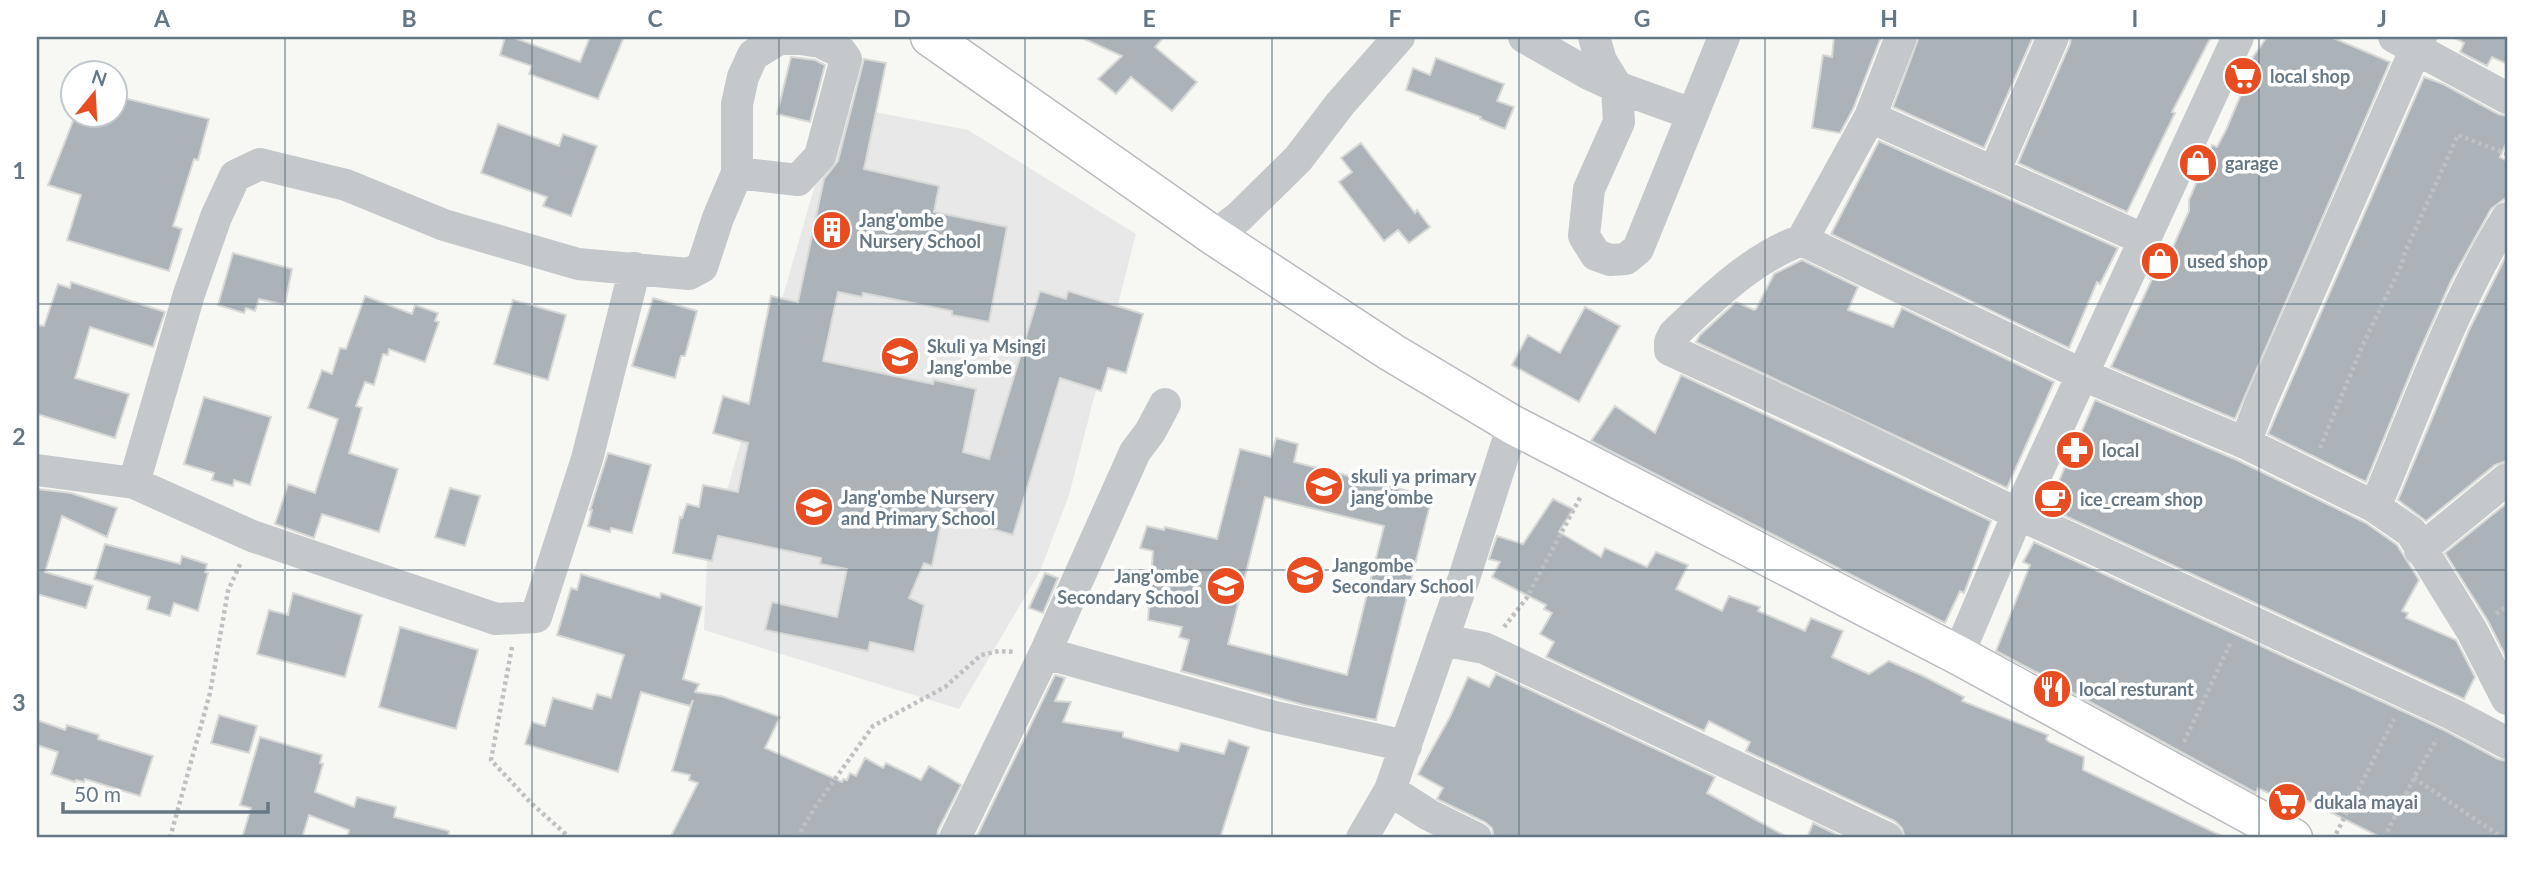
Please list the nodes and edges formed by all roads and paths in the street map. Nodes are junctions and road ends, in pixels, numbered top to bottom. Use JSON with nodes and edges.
{"nodes":[{"id":1,"x":930,"y":37,"type":"edge"},
{"id":2,"x":1399,"y":37,"type":"edge"},
{"id":3,"x":1524,"y":37,"type":"edge"},
{"id":4,"x":1594,"y":37,"type":"edge"},
{"id":5,"x":1724,"y":37,"type":"edge"},
{"id":6,"x":1901,"y":37,"type":"edge"},
{"id":7,"x":2053,"y":37,"type":"edge"},
{"id":8,"x":2238,"y":37,"type":"edge"},
{"id":9,"x":2410,"y":40,"type":"edge"},
{"id":10,"x":1617,"y":87,"type":"junction"},
{"id":11,"x":2507,"y":98,"type":"edge"},
{"id":12,"x":1692,"y":114,"type":"junction"},
{"id":13,"x":1870,"y":117,"type":"junction"},
{"id":14,"x":2507,"y":154,"type":"edge"},
{"id":15,"x":1993,"y":172,"type":"junction"},
{"id":16,"x":737,"y":173,"type":"junction"},
{"id":17,"x":2507,"y":218,"type":"edge"},
{"id":18,"x":1214,"y":236,"type":"junction"},
{"id":19,"x":2143,"y":239,"type":"junction"},
{"id":20,"x":1802,"y":240,"type":"junction"},
{"id":21,"x":635,"y":268,"type":"junction"},
{"id":22,"x":2083,"y":375,"type":"junction"},
{"id":23,"x":1165,"y":404,"type":"dead end"},
{"id":24,"x":1513,"y":425,"type":"junction"},
{"id":25,"x":2245,"y":443,"type":"junction"},
{"id":26,"x":1597,"y":467,"type":"junction"},
{"id":27,"x":37,"y":470,"type":"edge"},
{"id":28,"x":2309,"y":474,"type":"junction"},
{"id":29,"x":2507,"y":479,"type":"edge"},
{"id":30,"x":134,"y":482,"type":"junction"},
{"id":31,"x":2375,"y":507,"type":"junction"},
{"id":32,"x":2018,"y":514,"type":"junction"},
{"id":33,"x":252,"y":536,"type":"junction"},
{"id":34,"x":2420,"y":550,"type":"junction"},
{"id":35,"x":515,"y":618,"type":"junction"},
{"id":36,"x":2243,"y":618,"type":"junction"},
{"id":37,"x":1442,"y":640,"type":"junction"},
{"id":38,"x":1484,"y":648,"type":"junction"},
{"id":39,"x":1045,"y":653,"type":"junction"},
{"id":40,"x":1958,"y":655,"type":"junction"},
{"id":41,"x":2407,"y":693,"type":"junction"},
{"id":42,"x":2507,"y":699,"type":"edge"},
{"id":43,"x":2452,"y":714,"type":"junction"},
{"id":44,"x":2507,"y":743,"type":"edge"},
{"id":45,"x":1406,"y":746,"type":"junction"},
{"id":46,"x":2166,"y":768,"type":"junction"},
{"id":47,"x":2413,"y":778,"type":"junction"},
{"id":48,"x":1390,"y":790,"type":"junction"},
{"id":49,"x":170,"y":838,"type":"edge"},
{"id":50,"x":570,"y":838,"type":"edge"},
{"id":51,"x":797,"y":838,"type":"edge"},
{"id":52,"x":955,"y":838,"type":"edge"},
{"id":53,"x":1362,"y":838,"type":"edge"},
{"id":54,"x":1476,"y":838,"type":"edge"},
{"id":55,"x":1887,"y":838,"type":"edge"},
{"id":56,"x":2293,"y":838,"type":"edge"},
{"id":57,"x":2331,"y":838,"type":"edge"},
{"id":58,"x":2384,"y":838,"type":"edge"},
{"id":59,"x":2503,"y":838,"type":"edge"}],
"edges":[{"from":1,"to":18,"type":"main road"},
{"from":2,"to":18,"type":"street"},
{"from":3,"to":10,"type":"street"},
{"from":4,"to":10,"type":"street"},
{"from":5,"to":12,"type":"street"},
{"from":6,"to":13,"type":"street"},
{"from":7,"to":15,"type":"street"},
{"from":8,"to":19,"type":"street"},
{"from":9,"to":11,"type":"street"},
{"from":9,"to":25,"type":"street"},
{"from":10,"to":12,"type":"street"},
{"from":10,"to":12,"type":"street"},
{"from":13,"to":15,"type":"street"},
{"from":13,"to":20,"type":"street"},
{"from":14,"to":28,"type":"path"},
{"from":15,"to":19,"type":"street"},
{"from":16,"to":16,"type":"street"},
{"from":16,"to":21,"type":"street"},
{"from":17,"to":31,"type":"street"},
{"from":18,"to":24,"type":"main road"},
{"from":19,"to":22,"type":"street"},
{"from":20,"to":22,"type":"street"},
{"from":20,"to":32,"type":"street"},
{"from":21,"to":30,"type":"street"},
{"from":21,"to":35,"type":"street"},
{"from":22,"to":25,"type":"street"},
{"from":22,"to":32,"type":"street"},
{"from":23,"to":39,"type":"street"},
{"from":24,"to":26,"type":"main road"},
{"from":24,"to":37,"type":"street"},
{"from":25,"to":28,"type":"street"},
{"from":26,"to":38,"type":"path"},
{"from":26,"to":40,"type":"main road"},
{"from":27,"to":30,"type":"street"},
{"from":28,"to":31,"type":"street"},
{"from":29,"to":34,"type":"street"},
{"from":30,"to":33,"type":"street"},
{"from":31,"to":34,"type":"street"},
{"from":32,"to":36,"type":"street"},
{"from":32,"to":40,"type":"street"},
{"from":33,"to":35,"type":"street"},
{"from":33,"to":49,"type":"path"},
{"from":34,"to":42,"type":"street"},
{"from":35,"to":50,"type":"path"},
{"from":36,"to":41,"type":"street"},
{"from":36,"to":46,"type":"path"},
{"from":37,"to":38,"type":"street"},
{"from":37,"to":45,"type":"street"},
{"from":38,"to":55,"type":"street"},
{"from":39,"to":45,"type":"street"},
{"from":39,"to":51,"type":"path"},
{"from":39,"to":52,"type":"street"},
{"from":40,"to":46,"type":"main road"},
{"from":41,"to":43,"type":"street"},
{"from":41,"to":57,"type":"path"},
{"from":43,"to":44,"type":"street"},
{"from":43,"to":47,"type":"path"},
{"from":45,"to":48,"type":"street"},
{"from":46,"to":56,"type":"main road"},
{"from":47,"to":58,"type":"path"},
{"from":47,"to":59,"type":"path"},
{"from":48,"to":53,"type":"street"},
{"from":48,"to":54,"type":"street"}]}
